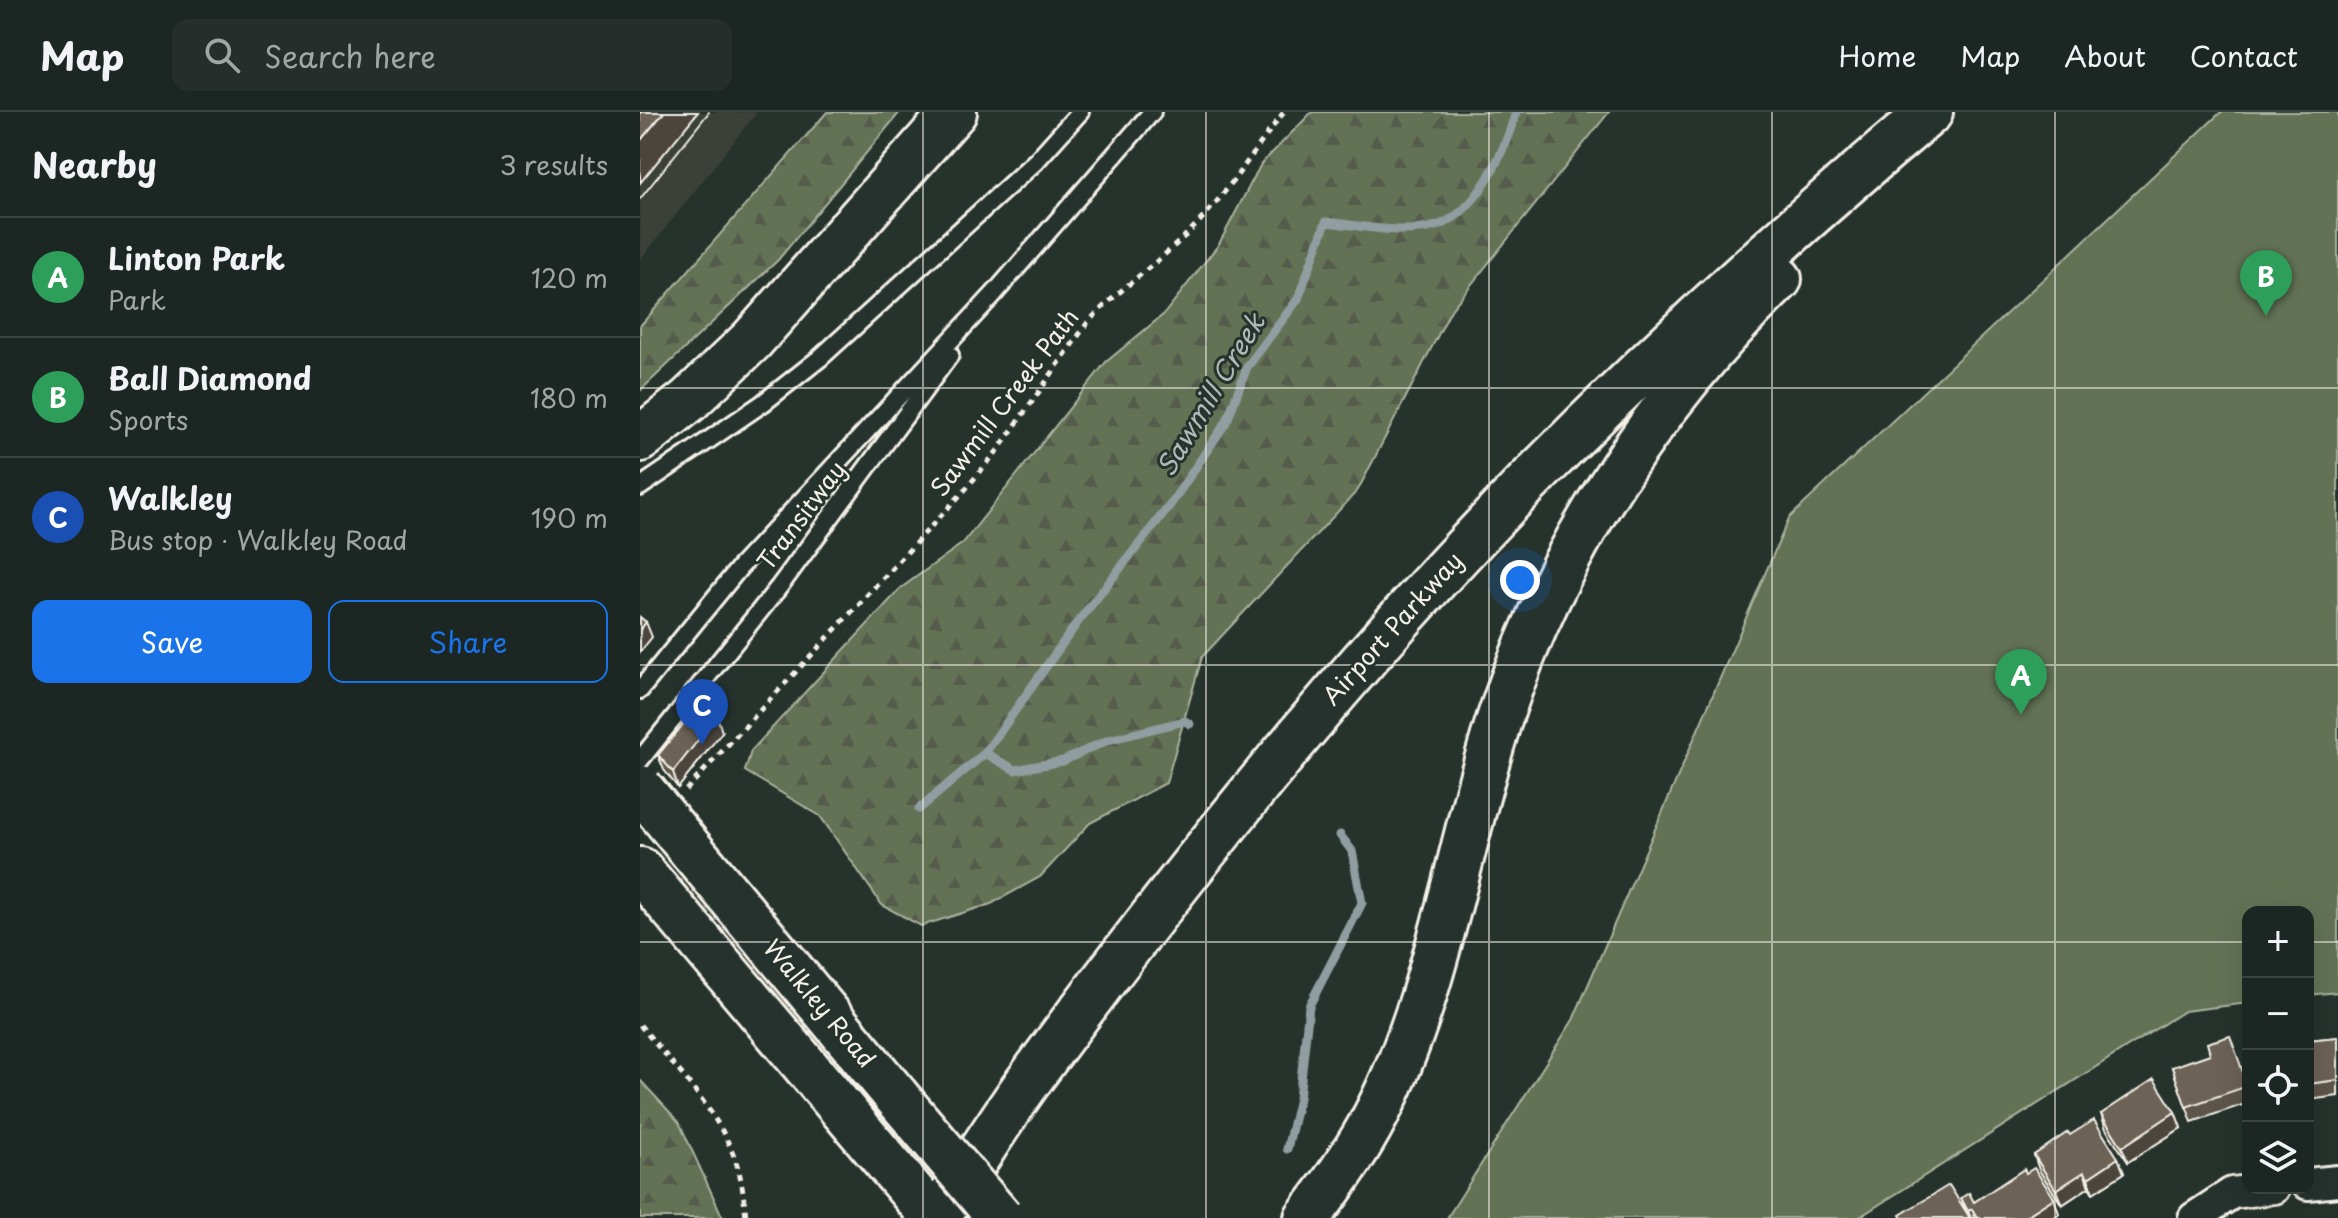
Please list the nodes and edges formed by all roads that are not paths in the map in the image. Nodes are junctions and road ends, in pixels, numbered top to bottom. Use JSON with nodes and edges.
{"nodes":[{"id":1,"x":954,"y":112,"type":"edge"},
{"id":2,"x":1080,"y":112,"type":"edge"},
{"id":3,"x":1152,"y":112,"type":"edge"},
{"id":4,"x":1930,"y":112,"type":"edge"},
{"id":5,"x":1952,"y":112,"type":"edge"},
{"id":6,"x":993,"y":295,"type":"junction"},
{"id":7,"x":640,"y":439,"type":"edge"},
{"id":8,"x":640,"y":487,"type":"edge"},
{"id":9,"x":640,"y":690,"type":"edge"},
{"id":10,"x":640,"y":760,"type":"edge"},
{"id":11,"x":640,"y":788,"type":"edge"},
{"id":12,"x":649,"y":882,"type":"edge"},
{"id":13,"x":2338,"y":1181,"type":"edge"},
{"id":14,"x":2314,"y":1183,"type":"edge"},
{"id":15,"x":2242,"y":1192,"type":"edge"},
{"id":16,"x":936,"y":1218,"type":"edge"},
{"id":17,"x":1000,"y":1218,"type":"edge"},
{"id":18,"x":1307,"y":1218,"type":"edge"},
{"id":19,"x":2194,"y":1218,"type":"edge"}],
"edges":[{"from":1,"to":7,"type":"main road"},
{"from":2,"to":8,"type":"lane"},
{"from":3,"to":6,"type":"lane","name":"Transitway"},
{"from":4,"to":16,"type":"main road","name":"Airport Parkway"},
{"from":5,"to":18,"type":"main road"},
{"from":6,"to":9,"type":"lane","name":"Transitway"},
{"from":6,"to":10,"type":"lane","name":"Transitway"},
{"from":11,"to":17,"type":"main road","name":"Walkley Road","bridge":true},
{"from":12,"to":16,"type":"main road","name":"Walkley Road"},
{"from":13,"to":14,"type":"street"},
{"from":15,"to":19,"type":"street"}]}
